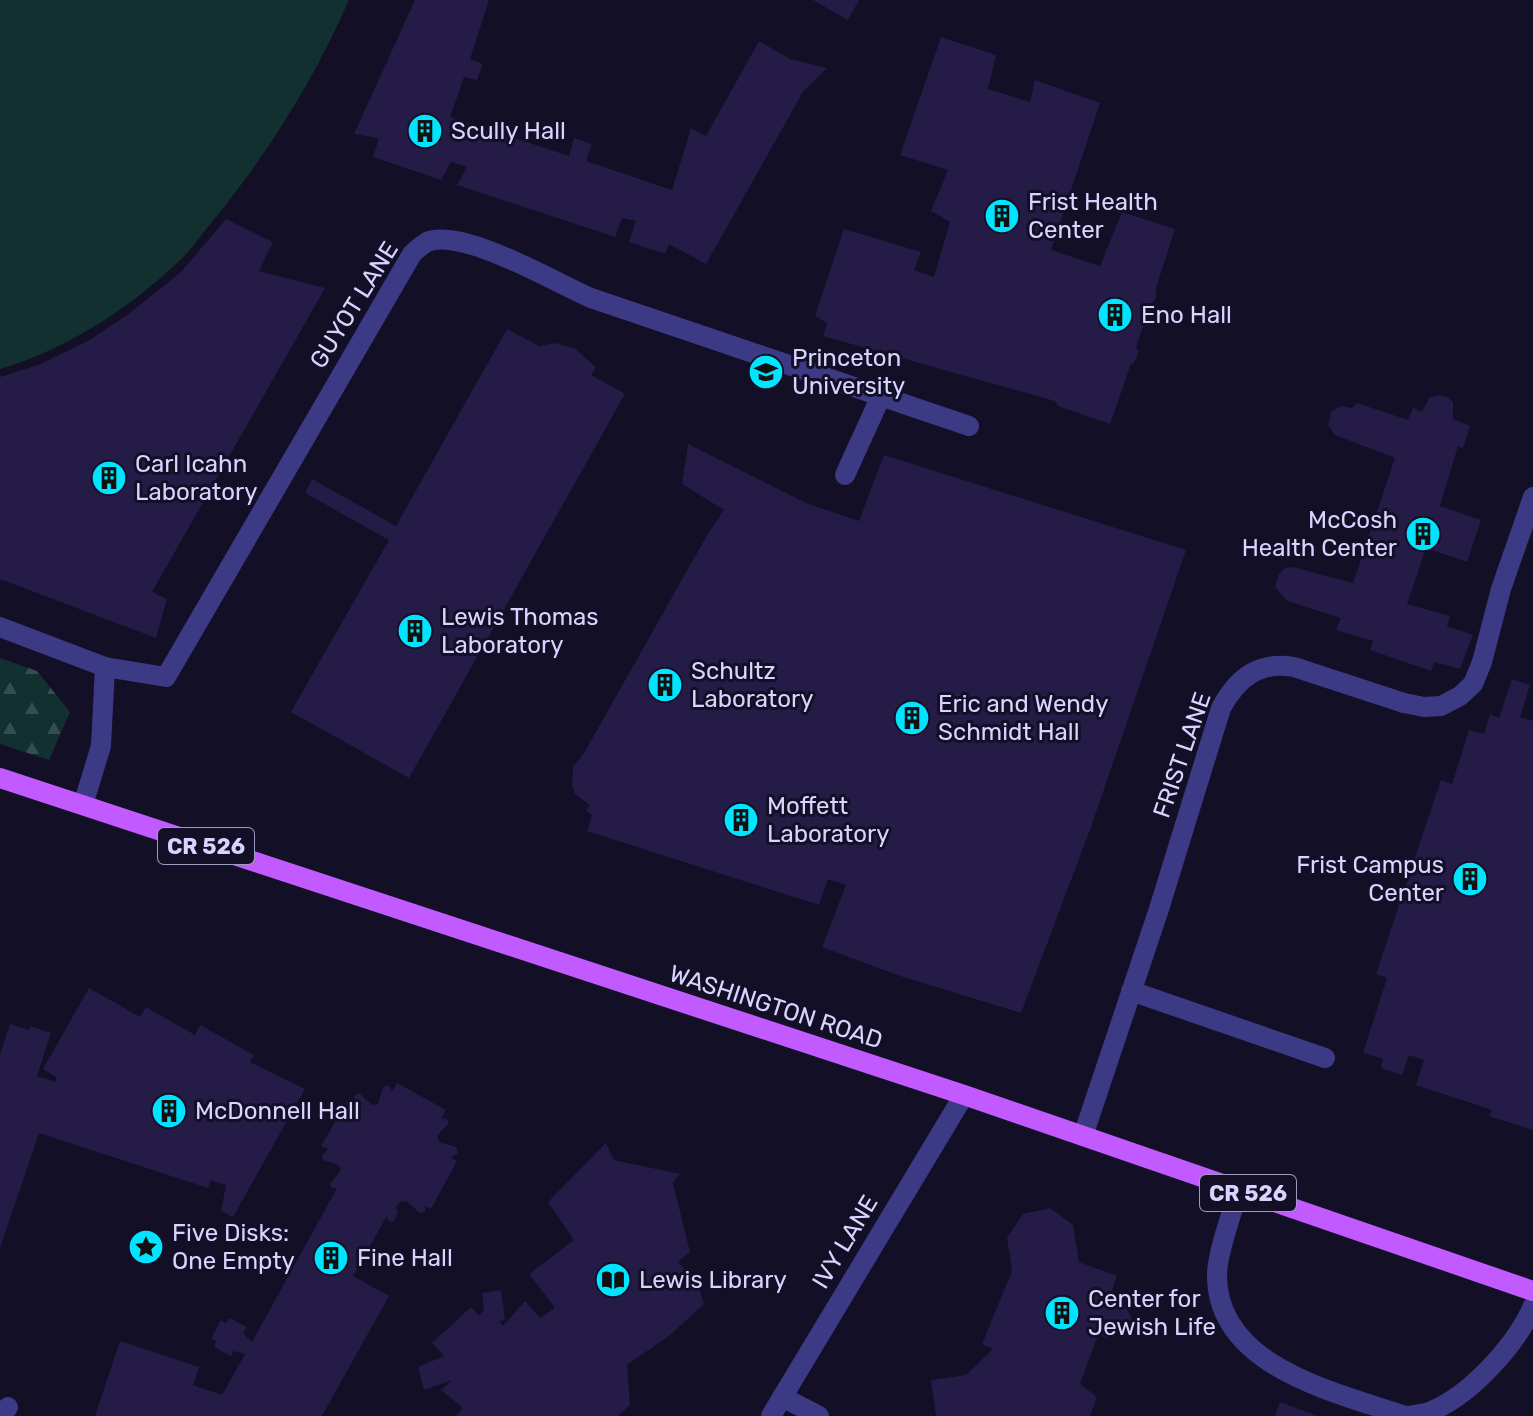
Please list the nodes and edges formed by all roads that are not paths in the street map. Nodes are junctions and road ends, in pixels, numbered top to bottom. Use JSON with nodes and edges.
{"nodes":[{"id":1,"x":881,"y":396,"type":"junction"},
{"id":2,"x":969,"y":426,"type":"dead end"},
{"id":3,"x":845,"y":475,"type":"dead end"},
{"id":4,"x":1533,"y":497,"type":"edge"},
{"id":5,"x":0,"y":627,"type":"edge"},
{"id":6,"x":105,"y":667,"type":"junction"},
{"id":7,"x":0,"y":778,"type":"edge"},
{"id":8,"x":83,"y":805,"type":"junction"},
{"id":9,"x":1131,"y":991,"type":"junction"},
{"id":10,"x":1325,"y":1058,"type":"dead end"},
{"id":11,"x":964,"y":1095,"type":"junction"},
{"id":12,"x":1083,"y":1136,"type":"junction"},
{"id":13,"x":1239,"y":1190,"type":"junction"},
{"id":14,"x":1533,"y":1291,"type":"edge"},
{"id":15,"x":1533,"y":1306,"type":"edge"},
{"id":16,"x":782,"y":1397,"type":"junction"},
{"id":17,"x":1433,"y":1413,"type":"edge"},
{"id":18,"x":771,"y":1416,"type":"edge"},
{"id":19,"x":819,"y":1416,"type":"edge"},
{"id":20,"x":1407,"y":1416,"type":"edge"}],
"edges":[{"from":1,"to":2,"type":"street","name":"GUYOT LANE"},
{"from":1,"to":3,"type":"street"},
{"from":1,"to":6,"type":"street","name":"GUYOT LANE"},
{"from":4,"to":9,"type":"street","name":"FRIST LANE"},
{"from":5,"to":6,"type":"street"},
{"from":6,"to":8,"type":"street"},
{"from":7,"to":8,"type":"main road","name":"WASHINGTON ROAD","number":"CR 526"},
{"from":8,"to":11,"type":"main road","name":"WASHINGTON ROAD","number":"CR 526"},
{"from":9,"to":10,"type":"street"},
{"from":9,"to":12,"type":"street","name":"FRIST LANE"},
{"from":11,"to":12,"type":"main road","name":"WASHINGTON ROAD","number":"CR 526"},
{"from":11,"to":16,"type":"street","name":"IVY LANE"},
{"from":12,"to":13,"type":"main road","name":"WASHINGTON ROAD","number":"CR 526"},
{"from":13,"to":14,"type":"main road","name":"WASHINGTON ROAD","number":"CR 526"},
{"from":13,"to":20,"type":"street"},
{"from":15,"to":17,"type":"street"},
{"from":16,"to":18,"type":"street","name":"IVY LANE"},
{"from":16,"to":19,"type":"street"},
{"from":17,"to":20,"type":"street"}]}
